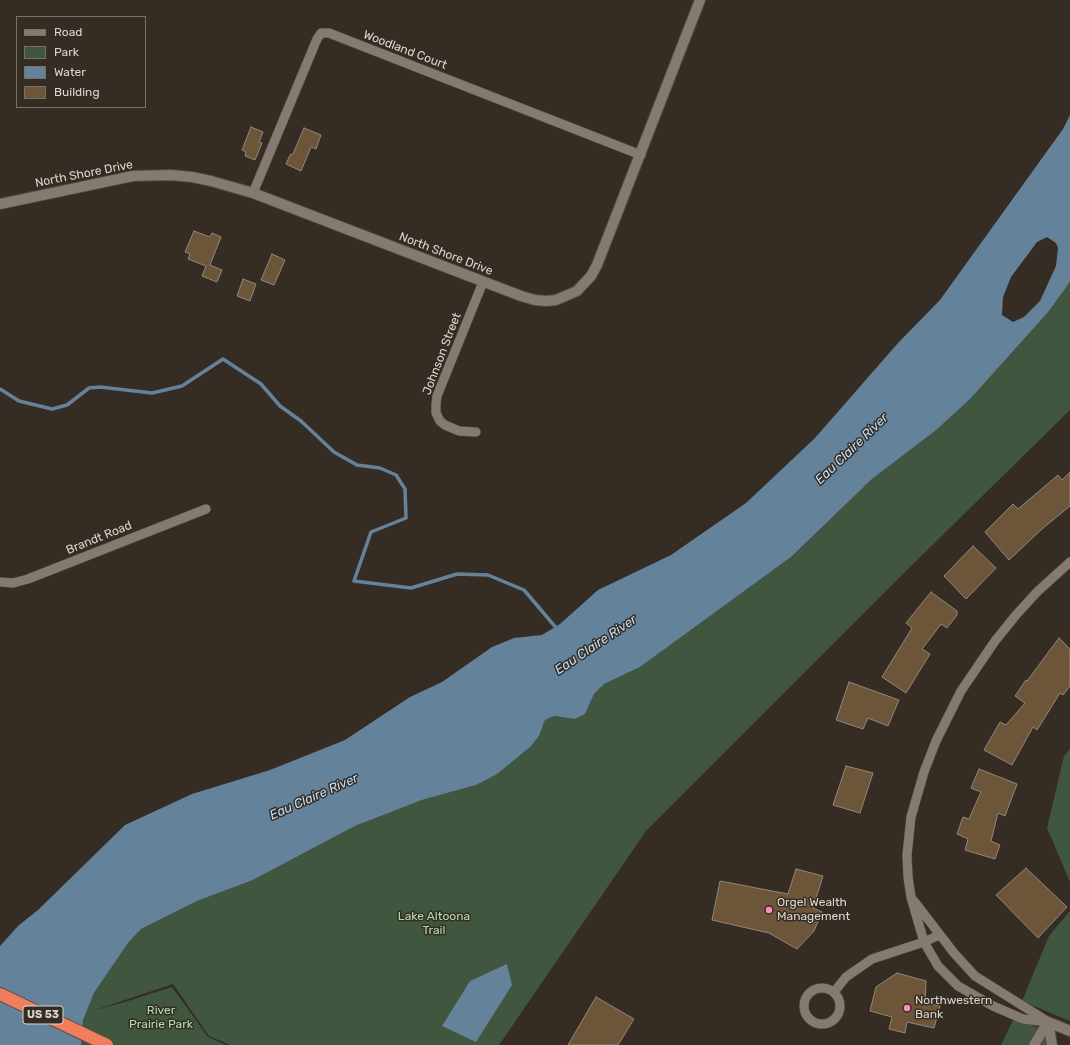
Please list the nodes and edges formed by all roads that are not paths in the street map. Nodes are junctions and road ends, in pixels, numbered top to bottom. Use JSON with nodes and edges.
{"nodes":[{"id":1,"x":700,"y":0,"type":"edge"},
{"id":2,"x":641,"y":155,"type":"junction"},
{"id":3,"x":253,"y":193,"type":"junction"},
{"id":4,"x":0,"y":204,"type":"edge"},
{"id":5,"x":483,"y":282,"type":"junction"},
{"id":6,"x":476,"y":432,"type":"dead end"},
{"id":7,"x":206,"y":509,"type":"dead end"},
{"id":8,"x":1070,"y":562,"type":"edge"},
{"id":9,"x":0,"y":582,"type":"edge"},
{"id":10,"x":911,"y":897,"type":"junction"},
{"id":11,"x":938,"y":935,"type":"junction"},
{"id":12,"x":924,"y":942,"type":"junction"},
{"id":13,"x":834,"y":992,"type":"junction"},
{"id":14,"x":0,"y":994,"type":"edge"},
{"id":15,"x":1048,"y":1022,"type":"junction"},
{"id":16,"x":1070,"y":1031,"type":"edge"},
{"id":17,"x":107,"y":1045,"type":"edge"},
{"id":18,"x":1034,"y":1045,"type":"edge"},
{"id":19,"x":1052,"y":1045,"type":"edge"}],
"edges":[{"from":1,"to":2,"type":"street","name":"North Shore Drive"},
{"from":2,"to":3,"type":"street","name":"Woodland Court"},
{"from":2,"to":5,"type":"street","name":"North Shore Drive"},
{"from":3,"to":4,"type":"street","name":"North Shore Drive"},
{"from":3,"to":5,"type":"street","name":"North Shore Drive"},
{"from":5,"to":6,"type":"street","name":"Johnson Street"},
{"from":7,"to":9,"type":"street","name":"Brandt Road"},
{"from":8,"to":10,"type":"street"},
{"from":10,"to":11,"type":"street"},
{"from":10,"to":12,"type":"street"},
{"from":11,"to":12,"type":"street"},
{"from":11,"to":15,"type":"street"},
{"from":12,"to":13,"type":"street"},
{"from":12,"to":15,"type":"street"},
{"from":13,"to":13,"type":"street"},
{"from":14,"to":17,"type":"highway","number":"US 53"},
{"from":15,"to":16,"type":"street"},
{"from":15,"to":18,"type":"street"},
{"from":15,"to":19,"type":"street"}]}
